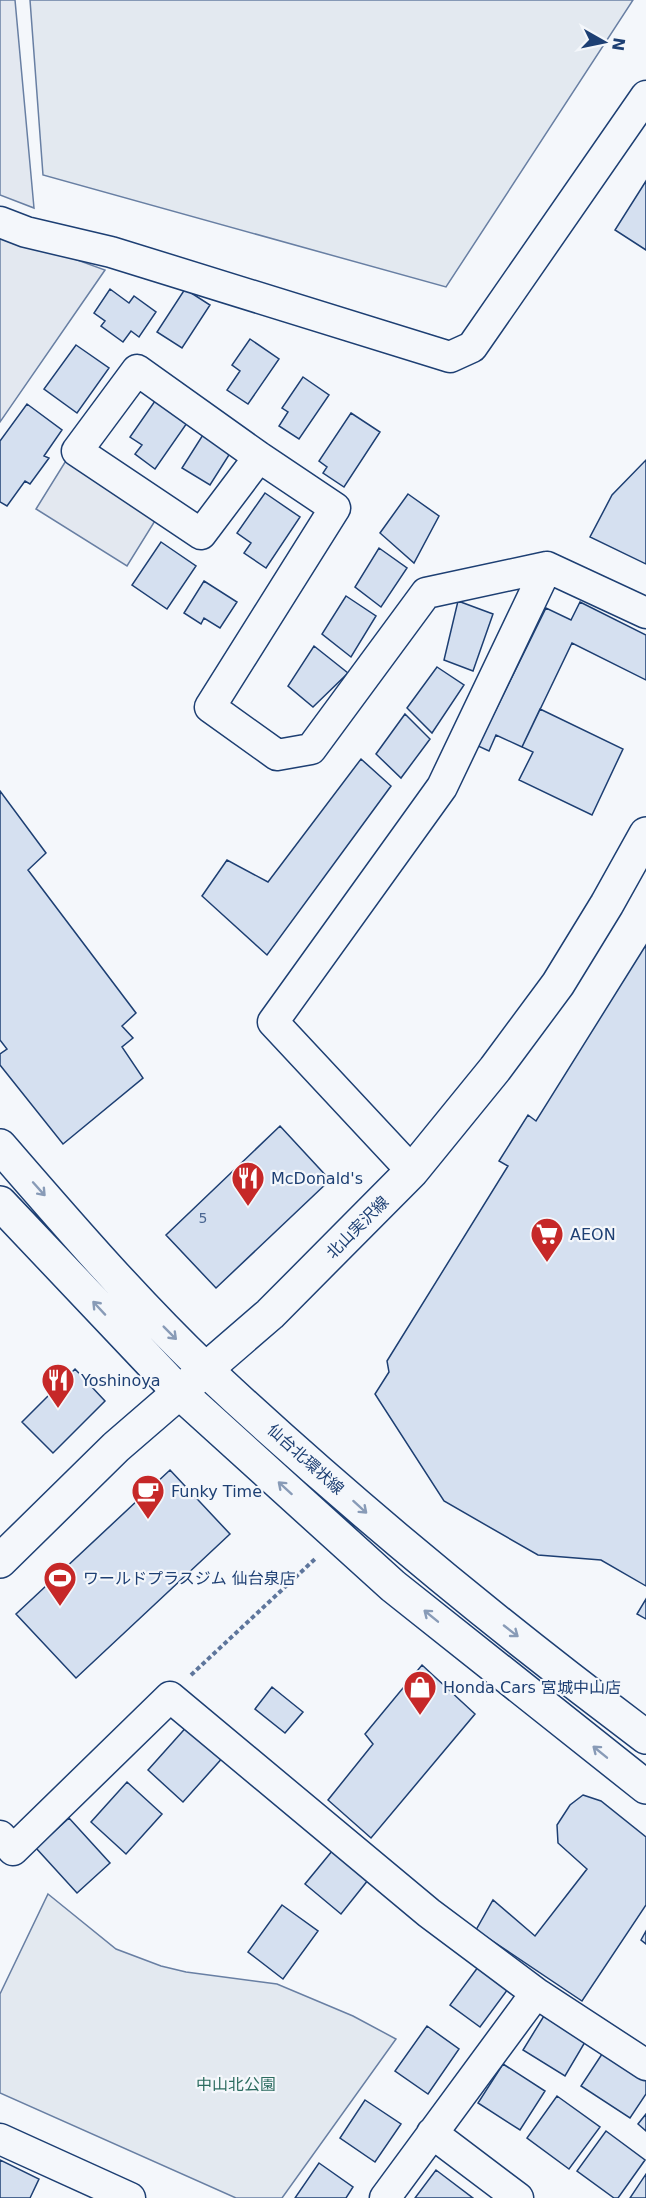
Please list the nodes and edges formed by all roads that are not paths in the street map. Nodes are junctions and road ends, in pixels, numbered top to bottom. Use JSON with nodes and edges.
{"nodes":[{"id":1,"x":646,"y":96,"type":"edge"},
{"id":2,"x":0,"y":222,"type":"edge"},
{"id":3,"x":259,"y":457,"type":"junction"},
{"id":4,"x":547,"y":567,"type":"junction"},
{"id":5,"x":646,"y":613,"type":"edge"},
{"id":6,"x":646,"y":834,"type":"edge"},
{"id":7,"x":0,"y":1146,"type":"edge"},
{"id":8,"x":412,"y":1171,"type":"junction"},
{"id":9,"x":0,"y":1203,"type":"edge"},
{"id":10,"x":205,"y":1368,"type":"junction"},
{"id":11,"x":179,"y":1392,"type":"junction"},
{"id":12,"x":0,"y":1561,"type":"edge"},
{"id":13,"x":646,"y":1737,"type":"edge"},
{"id":14,"x":646,"y":1787,"type":"edge"},
{"id":15,"x":0,"y":1836,"type":"edge"},
{"id":16,"x":536,"y":1993,"type":"junction"},
{"id":17,"x":646,"y":2065,"type":"edge"},
{"id":18,"x":432,"y":2133,"type":"junction"},
{"id":19,"x":0,"y":2139,"type":"edge"},
{"id":20,"x":130,"y":2198,"type":"edge"},
{"id":21,"x":385,"y":2198,"type":"edge"},
{"id":22,"x":518,"y":2198,"type":"edge"}],
"edges":[{"from":1,"to":2,"type":"street"},
{"from":3,"to":3,"type":"street"},
{"from":3,"to":4,"type":"street"},
{"from":4,"to":5,"type":"street"},
{"from":4,"to":8,"type":"street"},
{"from":6,"to":8,"type":"main road","name":"北山実沢線"},
{"from":7,"to":10,"type":"main road","name":"仙台北環状線","one_way":true},
{"from":8,"to":10,"type":"main road","name":"北山実沢線"},
{"from":11,"to":9,"type":"main road","one_way":true},
{"from":10,"to":11,"type":"main road","name":"北山実沢線"},
{"from":10,"to":13,"type":"main road","name":"仙台北環状線","one_way":true},
{"from":11,"to":12,"type":"main road","name":"北山実沢線"},
{"from":14,"to":11,"type":"main road","one_way":true},
{"from":15,"to":16,"type":"street"},
{"from":16,"to":17,"type":"street"},
{"from":16,"to":18,"type":"street"},
{"from":18,"to":21,"type":"street"},
{"from":18,"to":22,"type":"street"},
{"from":19,"to":20,"type":"street"}]}
